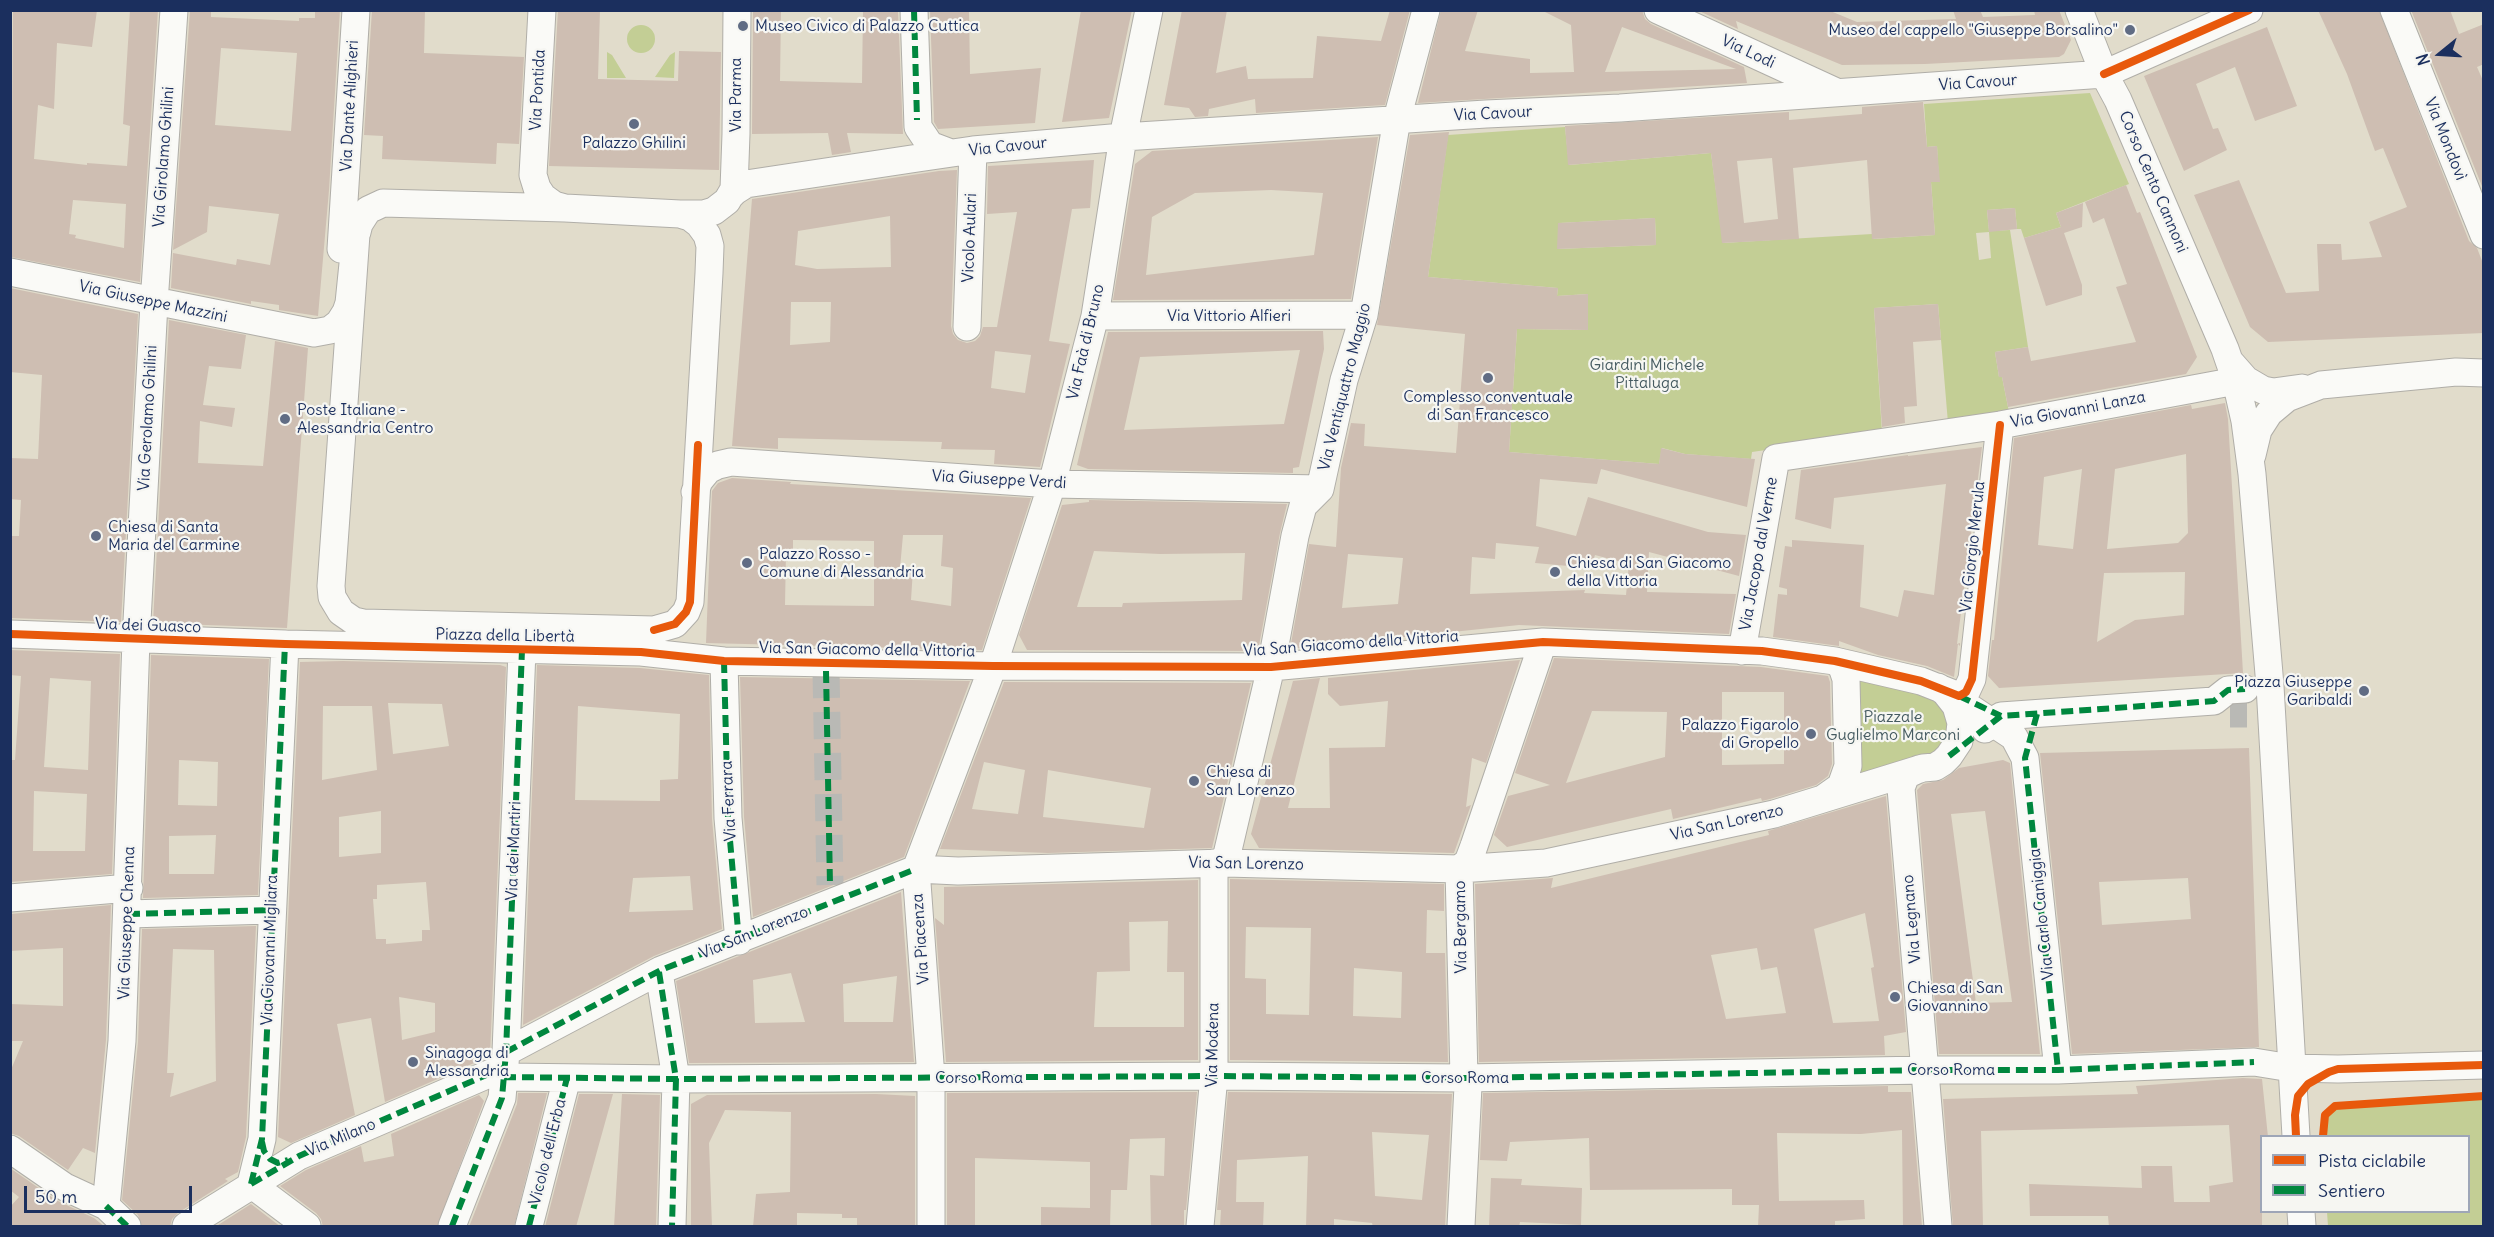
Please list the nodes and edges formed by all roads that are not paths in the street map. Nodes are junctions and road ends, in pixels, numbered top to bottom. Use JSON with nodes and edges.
{"nodes":[{"id":1,"x":174,"y":10,"type":"edge"},
{"id":2,"x":356,"y":10,"type":"edge"},
{"id":3,"x":542,"y":10,"type":"edge"},
{"id":4,"x":737,"y":10,"type":"edge"},
{"id":5,"x":914,"y":10,"type":"edge"},
{"id":6,"x":1149,"y":10,"type":"edge"},
{"id":7,"x":1426,"y":10,"type":"edge"},
{"id":8,"x":1658,"y":10,"type":"edge"},
{"id":9,"x":2079,"y":10,"type":"edge"},
{"id":10,"x":2249,"y":10,"type":"edge"},
{"id":11,"x":2394,"y":10,"type":"edge"},
{"id":12,"x":2104,"y":74,"type":"junction"},
{"id":13,"x":1838,"y":93,"type":"junction"},
{"id":14,"x":1397,"y":119,"type":"junction"},
{"id":15,"x":1123,"y":136,"type":"junction"},
{"id":16,"x":962,"y":152,"type":"junction"},
{"id":17,"x":733,"y":188,"type":"junction"},
{"id":18,"x":565,"y":208,"type":"junction"},
{"id":19,"x":677,"y":214,"type":"junction"},
{"id":20,"x":356,"y":234,"type":"junction"},
{"id":21,"x":2484,"y":235,"type":"edge"},
{"id":22,"x":10,"y":273,"type":"edge"},
{"id":23,"x":154,"y":303,"type":"junction"},
{"id":24,"x":343,"y":305,"type":"junction"},
{"id":25,"x":1364,"y":315,"type":"junction"},
{"id":26,"x":1095,"y":316,"type":"junction"},
{"id":27,"x":967,"y":327,"type":"dead end"},
{"id":28,"x":2227,"y":355,"type":"junction"},
{"id":29,"x":2484,"y":373,"type":"edge"},
{"id":30,"x":2236,"y":381,"type":"junction"},
{"id":31,"x":2321,"y":385,"type":"junction"},
{"id":32,"x":2000,"y":425,"type":"junction"},
{"id":33,"x":1776,"y":458,"type":"joint"},
{"id":34,"x":2252,"y":474,"type":"junction"},
{"id":35,"x":1052,"y":484,"type":"junction"},
{"id":36,"x":1320,"y":489,"type":"junction"},
{"id":37,"x":695,"y":494,"type":"junction"},
{"id":38,"x":10,"y":634,"type":"edge"},
{"id":39,"x":136,"y":640,"type":"junction"},
{"id":40,"x":1543,"y":642,"type":"junction"},
{"id":41,"x":285,"y":644,"type":"junction"},
{"id":42,"x":522,"y":650,"type":"junction"},
{"id":43,"x":1742,"y":651,"type":"junction"},
{"id":44,"x":724,"y":661,"type":"junction"},
{"id":45,"x":1835,"y":661,"type":"junction"},
{"id":46,"x":993,"y":666,"type":"junction"},
{"id":47,"x":1271,"y":666,"type":"junction"},
{"id":48,"x":1948,"y":691,"type":"junction"},
{"id":49,"x":2248,"y":707,"type":"junction"},
{"id":50,"x":2035,"y":720,"type":"junction"},
{"id":51,"x":1998,"y":723,"type":"junction"},
{"id":52,"x":1949,"y":756,"type":"junction"},
{"id":53,"x":2025,"y":758,"type":"junction"},
{"id":54,"x":1923,"y":768,"type":"junction"},
{"id":55,"x":1816,"y":801,"type":"junction"},
{"id":56,"x":1219,"y":863,"type":"junction"},
{"id":57,"x":916,"y":869,"type":"junction"},
{"id":58,"x":1459,"y":869,"type":"junction"},
{"id":59,"x":10,"y":898,"type":"edge"},
{"id":60,"x":128,"y":901,"type":"junction"},
{"id":61,"x":271,"y":910,"type":"junction"},
{"id":62,"x":739,"y":941,"type":"junction"},
{"id":63,"x":660,"y":971,"type":"junction"},
{"id":64,"x":505,"y":1065,"type":"junction"},
{"id":65,"x":2484,"y":1065,"type":"edge"},
{"id":66,"x":2291,"y":1068,"type":"junction"},
{"id":67,"x":2338,"y":1069,"type":"junction"},
{"id":68,"x":1926,"y":1070,"type":"junction"},
{"id":69,"x":2058,"y":1070,"type":"junction"},
{"id":70,"x":1214,"y":1076,"type":"junction"},
{"id":71,"x":567,"y":1078,"type":"junction"},
{"id":72,"x":931,"y":1078,"type":"junction"},
{"id":73,"x":1464,"y":1078,"type":"junction"},
{"id":74,"x":676,"y":1079,"type":"junction"},
{"id":75,"x":2296,"y":1126,"type":"edge"},
{"id":76,"x":262,"y":1139,"type":"junction"},
{"id":77,"x":10,"y":1149,"type":"edge"},
{"id":78,"x":299,"y":1156,"type":"junction"},
{"id":79,"x":251,"y":1184,"type":"junction"},
{"id":80,"x":106,"y":1206,"type":"junction"},
{"id":81,"x":127,"y":1227,"type":"edge"},
{"id":82,"x":186,"y":1227,"type":"edge"},
{"id":83,"x":307,"y":1227,"type":"edge"},
{"id":84,"x":452,"y":1227,"type":"edge"},
{"id":85,"x":529,"y":1227,"type":"edge"},
{"id":86,"x":672,"y":1227,"type":"edge"},
{"id":87,"x":931,"y":1227,"type":"edge"},
{"id":88,"x":1200,"y":1227,"type":"edge"},
{"id":89,"x":1461,"y":1227,"type":"edge"},
{"id":90,"x":1938,"y":1227,"type":"edge"}],
"edges":[{"from":1,"to":23,"type":"street","name":"Via Girolamo Ghilini"},
{"from":2,"to":24,"type":"street","name":"Via Dante Alighieri"},
{"from":3,"to":18,"type":"street","name":"Via Pontida"},
{"from":4,"to":17,"type":"street","name":"Via Parma"},
{"from":5,"to":16,"type":"street"},
{"from":6,"to":15,"type":"street","name":"Via Faà di Bruno"},
{"from":7,"to":14,"type":"street","name":"Via Ventiquattro Maggio"},
{"from":8,"to":13,"type":"street","name":"Via Lodi"},
{"from":9,"to":12,"type":"street","name":"Corso Cento Cannoni"},
{"from":10,"to":12,"type":"street","name":"Via Cavour"},
{"from":11,"to":21,"type":"street","name":"Via Mondovì"},
{"from":12,"to":13,"type":"street","name":"Via Cavour"},
{"from":12,"to":28,"type":"street","name":"Corso Cento Cannoni"},
{"from":13,"to":14,"type":"street","name":"Via Cavour"},
{"from":14,"to":15,"type":"street","name":"Via Cavour"},
{"from":14,"to":25,"type":"street","name":"Via Ventiquattro Maggio"},
{"from":15,"to":16,"type":"street","name":"Via Cavour"},
{"from":15,"to":26,"type":"street","name":"Via Faà di Bruno"},
{"from":16,"to":17,"type":"street","name":"Via Cavour"},
{"from":16,"to":27,"type":"street","name":"Vicolo Aulari"},
{"from":17,"to":19,"type":"street","name":"Via Cavour"},
{"from":18,"to":19,"type":"street","name":"Piazza della Libertà"},
{"from":18,"to":20,"type":"street","name":"Piazza della Libertà"},
{"from":19,"to":37,"type":"street","name":"Piazza della Libertà"},
{"from":20,"to":24,"type":"street","name":"Piazza della Libertà"},
{"from":20,"to":37,"type":"street","name":"Piazza della Libertà"},
{"from":22,"to":23,"type":"street","name":"Via Giuseppe Mazzini"},
{"from":23,"to":24,"type":"street","name":"Via Giuseppe Mazzini"},
{"from":23,"to":39,"type":"street","name":"Via Gerolamo Ghilini"},
{"from":25,"to":26,"type":"street","name":"Via Vittorio Alfieri"},
{"from":25,"to":36,"type":"street","name":"Via Ventiquattro Maggio"},
{"from":26,"to":35,"type":"street","name":"Via Faà di Bruno"},
{"from":28,"to":30,"type":"street"},
{"from":28,"to":31,"type":"street"},
{"from":29,"to":31,"type":"street"},
{"from":30,"to":32,"type":"street","name":"Via Giovanni Lanza"},
{"from":30,"to":34,"type":"street"},
{"from":31,"to":34,"type":"street"},
{"from":32,"to":33,"type":"street","name":"Via Giovanni Lanza"},
{"from":32,"to":48,"type":"street","name":"Via Giorgio Merula"},
{"from":33,"to":43,"type":"street","name":"Via Jacopo dal Verme"},
{"from":34,"to":49,"type":"street"},
{"from":35,"to":36,"type":"street","name":"Via Giuseppe Verdi"},
{"from":35,"to":37,"type":"street","name":"Via Giuseppe Verdi"},
{"from":35,"to":46,"type":"street","name":"Via Faà di Bruno"},
{"from":36,"to":47,"type":"street","name":"Via Ventiquattro Maggio"},
{"from":38,"to":39,"type":"street","name":"Via dei Guasco"},
{"from":39,"to":41,"type":"street","name":"Via dei Guasco"},
{"from":39,"to":60,"type":"street","name":"Via Giuseppe Chenna"},
{"from":40,"to":43,"type":"street","name":"Via San Giacomo della Vittoria"},
{"from":40,"to":47,"type":"street","name":"Via San Giacomo della Vittoria"},
{"from":40,"to":58,"type":"street","name":"Via Bergamo"},
{"from":41,"to":42,"type":"street","name":"Piazza della Libertà"},
{"from":41,"to":61,"type":"street","name":"Via Giovanni Migliara"},
{"from":42,"to":44,"type":"street","name":"Piazza della Libertà"},
{"from":42,"to":64,"type":"street","name":"Via dei Martiri"},
{"from":43,"to":45,"type":"street","name":"Via San Giacomo della Vittoria"},
{"from":44,"to":46,"type":"street","name":"Via San Giacomo della Vittoria"},
{"from":44,"to":62,"type":"street","name":"Via Ferrara"},
{"from":45,"to":48,"type":"street"},
{"from":45,"to":55,"type":"street"},
{"from":46,"to":47,"type":"street","name":"Via San Giacomo della Vittoria"},
{"from":46,"to":57,"type":"street","name":"Via Piacenza"},
{"from":47,"to":56,"type":"street","name":"Via Ventiquattro Maggio"},
{"from":48,"to":51,"type":"street"},
{"from":48,"to":52,"type":"street"},
{"from":49,"to":50,"type":"street"},
{"from":49,"to":66,"type":"street"},
{"from":50,"to":51,"type":"street"},
{"from":50,"to":53,"type":"street"},
{"from":51,"to":52,"type":"street"},
{"from":51,"to":53,"type":"street"},
{"from":52,"to":54,"type":"street"},
{"from":53,"to":69,"type":"street","name":"Via Carlo Caniggia"},
{"from":54,"to":55,"type":"street","name":"Via San Lorenzo"},
{"from":54,"to":68,"type":"street","name":"Via Legnano"},
{"from":55,"to":58,"type":"street","name":"Via San Lorenzo"},
{"from":56,"to":57,"type":"street","name":"Via San Lorenzo"},
{"from":56,"to":58,"type":"street","name":"Via San Lorenzo"},
{"from":56,"to":70,"type":"street","name":"Via Modena"},
{"from":57,"to":62,"type":"street","name":"Via San Lorenzo"},
{"from":57,"to":72,"type":"street","name":"Via Piacenza"},
{"from":58,"to":73,"type":"street","name":"Via Bergamo"},
{"from":59,"to":60,"type":"street"},
{"from":60,"to":61,"type":"street"},
{"from":60,"to":80,"type":"street","name":"Via Giuseppe Chenna"},
{"from":61,"to":76,"type":"street","name":"Via Giovanni Migliara"},
{"from":62,"to":63,"type":"street","name":"Via San Lorenzo"},
{"from":63,"to":64,"type":"street","name":"Via San Lorenzo"},
{"from":63,"to":74,"type":"street"},
{"from":64,"to":71,"type":"street","name":"Corso Roma"},
{"from":64,"to":78,"type":"street","name":"Via Milano"},
{"from":64,"to":84,"type":"street","name":"Via dei Martiri"},
{"from":65,"to":67,"type":"street"},
{"from":66,"to":67,"type":"street"},
{"from":66,"to":69,"type":"street","name":"Corso Roma"},
{"from":66,"to":75,"type":"street"},
{"from":67,"to":75,"type":"street"},
{"from":68,"to":69,"type":"street","name":"Corso Roma"},
{"from":68,"to":73,"type":"street","name":"Corso Roma"},
{"from":68,"to":90,"type":"street","name":"Via Legnano"},
{"from":70,"to":72,"type":"street","name":"Corso Roma"},
{"from":70,"to":73,"type":"street","name":"Corso Roma"},
{"from":70,"to":88,"type":"street","name":"Via Modena"},
{"from":71,"to":74,"type":"street","name":"Corso Roma"},
{"from":71,"to":85,"type":"street","name":"Vicolo dell'Erba"},
{"from":72,"to":74,"type":"street","name":"Corso Roma"},
{"from":72,"to":87,"type":"street","name":"Via Piacenza"},
{"from":73,"to":89,"type":"street","name":"Via Bergamo"},
{"from":74,"to":86,"type":"street"},
{"from":76,"to":78,"type":"street"},
{"from":76,"to":79,"type":"street","name":"Via Giovanni Migliara"},
{"from":77,"to":80,"type":"street"},
{"from":78,"to":79,"type":"street","name":"Via Milano"},
{"from":79,"to":82,"type":"street","name":"Via Milano"},
{"from":79,"to":83,"type":"street"},
{"from":80,"to":81,"type":"street"}]}
